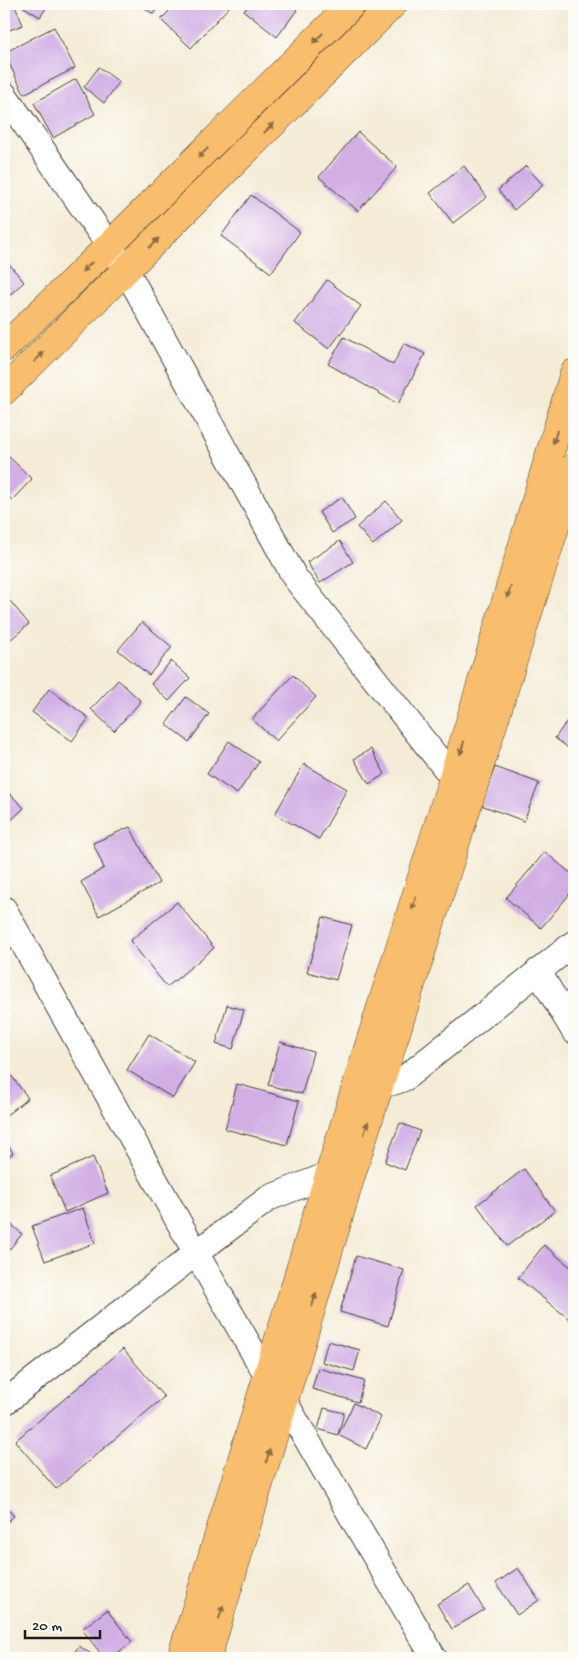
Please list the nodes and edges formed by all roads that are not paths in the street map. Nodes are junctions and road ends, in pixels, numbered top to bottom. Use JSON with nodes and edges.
{"nodes":[{"id":1,"x":352,"y":4,"type":"edge"},
{"id":2,"x":393,"y":4,"type":"edge"},
{"id":3,"x":4,"y":94,"type":"edge"},
{"id":4,"x":110,"y":246,"type":"junction"},
{"id":5,"x":126,"y":270,"type":"junction"},
{"id":6,"x":4,"y":348,"type":"edge"},
{"id":7,"x":574,"y":373,"type":"edge"},
{"id":8,"x":4,"y":391,"type":"edge"},
{"id":9,"x":574,"y":467,"type":"edge"},
{"id":10,"x":453,"y":778,"type":"junction"},
{"id":11,"x":4,"y":909,"type":"edge"},
{"id":12,"x":574,"y":943,"type":"edge"},
{"id":13,"x":538,"y":971,"type":"junction"},
{"id":14,"x":574,"y":1031,"type":"edge"},
{"id":15,"x":370,"y":1081,"type":"junction"},
{"id":16,"x":342,"y":1170,"type":"junction"},
{"id":17,"x":196,"y":1253,"type":"junction"},
{"id":18,"x":268,"y":1378,"type":"junction"},
{"id":19,"x":285,"y":1402,"type":"junction"},
{"id":20,"x":4,"y":1403,"type":"edge"},
{"id":21,"x":181,"y":1658,"type":"edge"},
{"id":22,"x":207,"y":1658,"type":"edge"},
{"id":23,"x":434,"y":1658,"type":"edge"}],
"edges":[{"from":1,"to":4,"type":"main road","one_way":true},
{"from":5,"to":2,"type":"main road","one_way":true},
{"from":3,"to":4,"type":"street"},
{"from":4,"to":5,"type":"street"},
{"from":4,"to":6,"type":"main road","one_way":true},
{"from":8,"to":5,"type":"main road","one_way":true},
{"from":5,"to":10,"type":"street"},
{"from":7,"to":10,"type":"main road","one_way":true},
{"from":9,"to":15,"type":"main road"},
{"from":10,"to":15,"type":"main road","one_way":true},
{"from":11,"to":17,"type":"street"},
{"from":12,"to":13,"type":"street"},
{"from":13,"to":14,"type":"street"},
{"from":13,"to":15,"type":"street"},
{"from":15,"to":16,"type":"main road"},
{"from":16,"to":17,"type":"street"},
{"from":16,"to":18,"type":"main road"},
{"from":19,"to":16,"type":"main road","one_way":true},
{"from":17,"to":18,"type":"street"},
{"from":17,"to":20,"type":"street"},
{"from":18,"to":19,"type":"street"},
{"from":18,"to":21,"type":"main road"},
{"from":22,"to":19,"type":"main road","one_way":true},
{"from":19,"to":23,"type":"street"}]}
